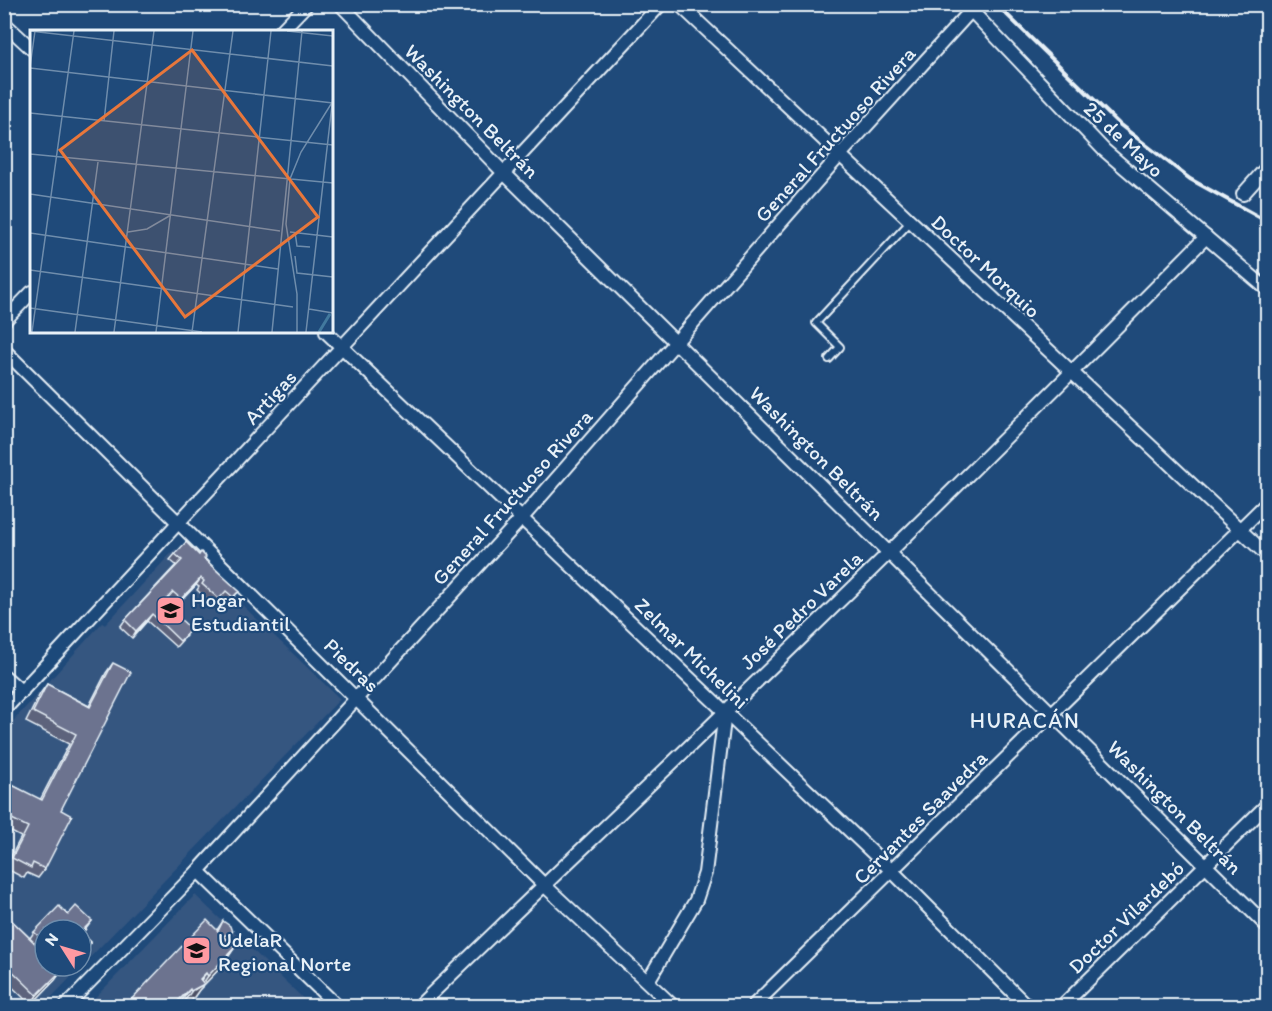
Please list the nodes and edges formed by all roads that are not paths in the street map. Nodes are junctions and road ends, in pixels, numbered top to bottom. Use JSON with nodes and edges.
{"nodes":[{"id":1,"x":307,"y":4,"type":"edge"},
{"id":2,"x":340,"y":4,"type":"edge"},
{"id":3,"x":661,"y":4,"type":"edge"},
{"id":4,"x":680,"y":4,"type":"edge"},
{"id":5,"x":971,"y":7,"type":"edge"},
{"id":6,"x":4,"y":22,"type":"edge"},
{"id":7,"x":282,"y":30,"type":"edge"},
{"id":8,"x":30,"y":47,"type":"edge"},
{"id":9,"x":839,"y":156,"type":"junction"},
{"id":10,"x":1266,"y":169,"type":"edge"},
{"id":11,"x":504,"y":173,"type":"junction"},
{"id":12,"x":1243,"y":194,"type":"dead end"},
{"id":13,"x":910,"y":222,"type":"junction"},
{"id":14,"x":1206,"y":237,"type":"junction"},
{"id":15,"x":1268,"y":290,"type":"edge"},
{"id":16,"x":30,"y":294,"type":"edge"},
{"id":17,"x":4,"y":321,"type":"edge"},
{"id":18,"x":327,"y":333,"type":"edge"},
{"id":19,"x":677,"y":340,"type":"junction"},
{"id":20,"x":343,"y":347,"type":"junction"},
{"id":21,"x":4,"y":350,"type":"edge"},
{"id":22,"x":829,"y":359,"type":"dead end"},
{"id":23,"x":1072,"y":373,"type":"junction"},
{"id":24,"x":1268,"y":502,"type":"edge"},
{"id":25,"x":522,"y":518,"type":"junction"},
{"id":26,"x":178,"y":524,"type":"junction"},
{"id":27,"x":1240,"y":530,"type":"junction"},
{"id":28,"x":889,"y":552,"type":"junction"},
{"id":29,"x":1268,"y":556,"type":"edge"},
{"id":30,"x":4,"y":676,"type":"edge"},
{"id":31,"x":22,"y":692,"type":"junction"},
{"id":32,"x":357,"y":697,"type":"junction"},
{"id":33,"x":4,"y":710,"type":"edge"},
{"id":34,"x":725,"y":712,"type":"junction"},
{"id":35,"x":1053,"y":714,"type":"junction"},
{"id":36,"x":1268,"y":804,"type":"edge"},
{"id":37,"x":1206,"y":865,"type":"junction"},
{"id":38,"x":198,"y":871,"type":"junction"},
{"id":39,"x":893,"y":872,"type":"junction"},
{"id":40,"x":543,"y":884,"type":"junction"},
{"id":41,"x":1268,"y":927,"type":"edge"},
{"id":42,"x":648,"y":981,"type":"junction"},
{"id":43,"x":66,"y":1006,"type":"edge"},
{"id":44,"x":337,"y":1006,"type":"edge"},
{"id":45,"x":419,"y":1006,"type":"edge"},
{"id":46,"x":673,"y":1006,"type":"edge"},
{"id":47,"x":753,"y":1006,"type":"edge"},
{"id":48,"x":1027,"y":1006,"type":"edge"},
{"id":49,"x":1062,"y":1006,"type":"edge"}],
"edges":[{"from":1,"to":7,"type":"street"},
{"from":2,"to":11,"type":"street","name":"Washington Beltrán"},
{"from":3,"to":11,"type":"street","name":"Artigas"},
{"from":4,"to":9,"type":"street","name":"Doctor Morquio"},
{"from":5,"to":9,"type":"street","name":"General Fructuoso Rivera"},
{"from":5,"to":14,"type":"street","name":"25 de Mayo"},
{"from":6,"to":8,"type":"street"},
{"from":9,"to":13,"type":"street","name":"Doctor Morquio"},
{"from":9,"to":19,"type":"street","name":"General Fructuoso Rivera"},
{"from":10,"to":12,"type":"street"},
{"from":11,"to":19,"type":"street","name":"Washington Beltrán"},
{"from":11,"to":20,"type":"street","name":"Artigas"},
{"from":13,"to":22,"type":"lane"},
{"from":13,"to":23,"type":"street","name":"Doctor Morquio"},
{"from":14,"to":15,"type":"street","name":"25 de Mayo"},
{"from":14,"to":23,"type":"street","name":"José Pedro Varela"},
{"from":16,"to":17,"type":"street"},
{"from":18,"to":20,"type":"street","name":"Zelmar Michelini"},
{"from":19,"to":25,"type":"street","name":"General Fructuoso Rivera"},
{"from":19,"to":28,"type":"street","name":"Washington Beltrán"},
{"from":20,"to":25,"type":"street","name":"Zelmar Michelini"},
{"from":20,"to":26,"type":"street","name":"Artigas"},
{"from":21,"to":26,"type":"street","name":"Piedras"},
{"from":23,"to":27,"type":"street","name":"Doctor Morquio"},
{"from":23,"to":28,"type":"street","name":"José Pedro Varela"},
{"from":24,"to":27,"type":"street","name":"Cervantes Saavedra"},
{"from":25,"to":32,"type":"street","name":"General Fructuoso Rivera"},
{"from":25,"to":34,"type":"street","name":"Zelmar Michelini"},
{"from":26,"to":31,"type":"street","name":"Artigas"},
{"from":26,"to":32,"type":"street","name":"Piedras"},
{"from":27,"to":29,"type":"street","name":"Doctor Morquio"},
{"from":27,"to":35,"type":"street","name":"Cervantes Saavedra"},
{"from":28,"to":34,"type":"street","name":"José Pedro Varela"},
{"from":28,"to":35,"type":"street","name":"Washington Beltrán"},
{"from":30,"to":31,"type":"street"},
{"from":31,"to":33,"type":"street","name":"Artigas"},
{"from":32,"to":38,"type":"street","name":"General Fructuoso Rivera"},
{"from":32,"to":40,"type":"street","name":"Piedras"},
{"from":34,"to":39,"type":"street","name":"Zelmar Michelini"},
{"from":34,"to":40,"type":"street","name":"José Pedro Varela"},
{"from":34,"to":42,"type":"street"},
{"from":35,"to":37,"type":"street","name":"Washington Beltrán"},
{"from":35,"to":39,"type":"street","name":"Cervantes Saavedra"},
{"from":36,"to":37,"type":"street","name":"Doctor Vilardebó"},
{"from":37,"to":41,"type":"street","name":"Washington Beltrán"},
{"from":37,"to":49,"type":"street","name":"Doctor Vilardebó"},
{"from":38,"to":43,"type":"street","name":"General Fructuoso Rivera"},
{"from":38,"to":44,"type":"street"},
{"from":39,"to":47,"type":"street","name":"Cervantes Saavedra"},
{"from":39,"to":48,"type":"street","name":"Zelmar Michelini"},
{"from":40,"to":42,"type":"street","name":"Piedras"},
{"from":40,"to":45,"type":"street","name":"José Pedro Varela"},
{"from":42,"to":46,"type":"street","name":"Piedras"}]}
